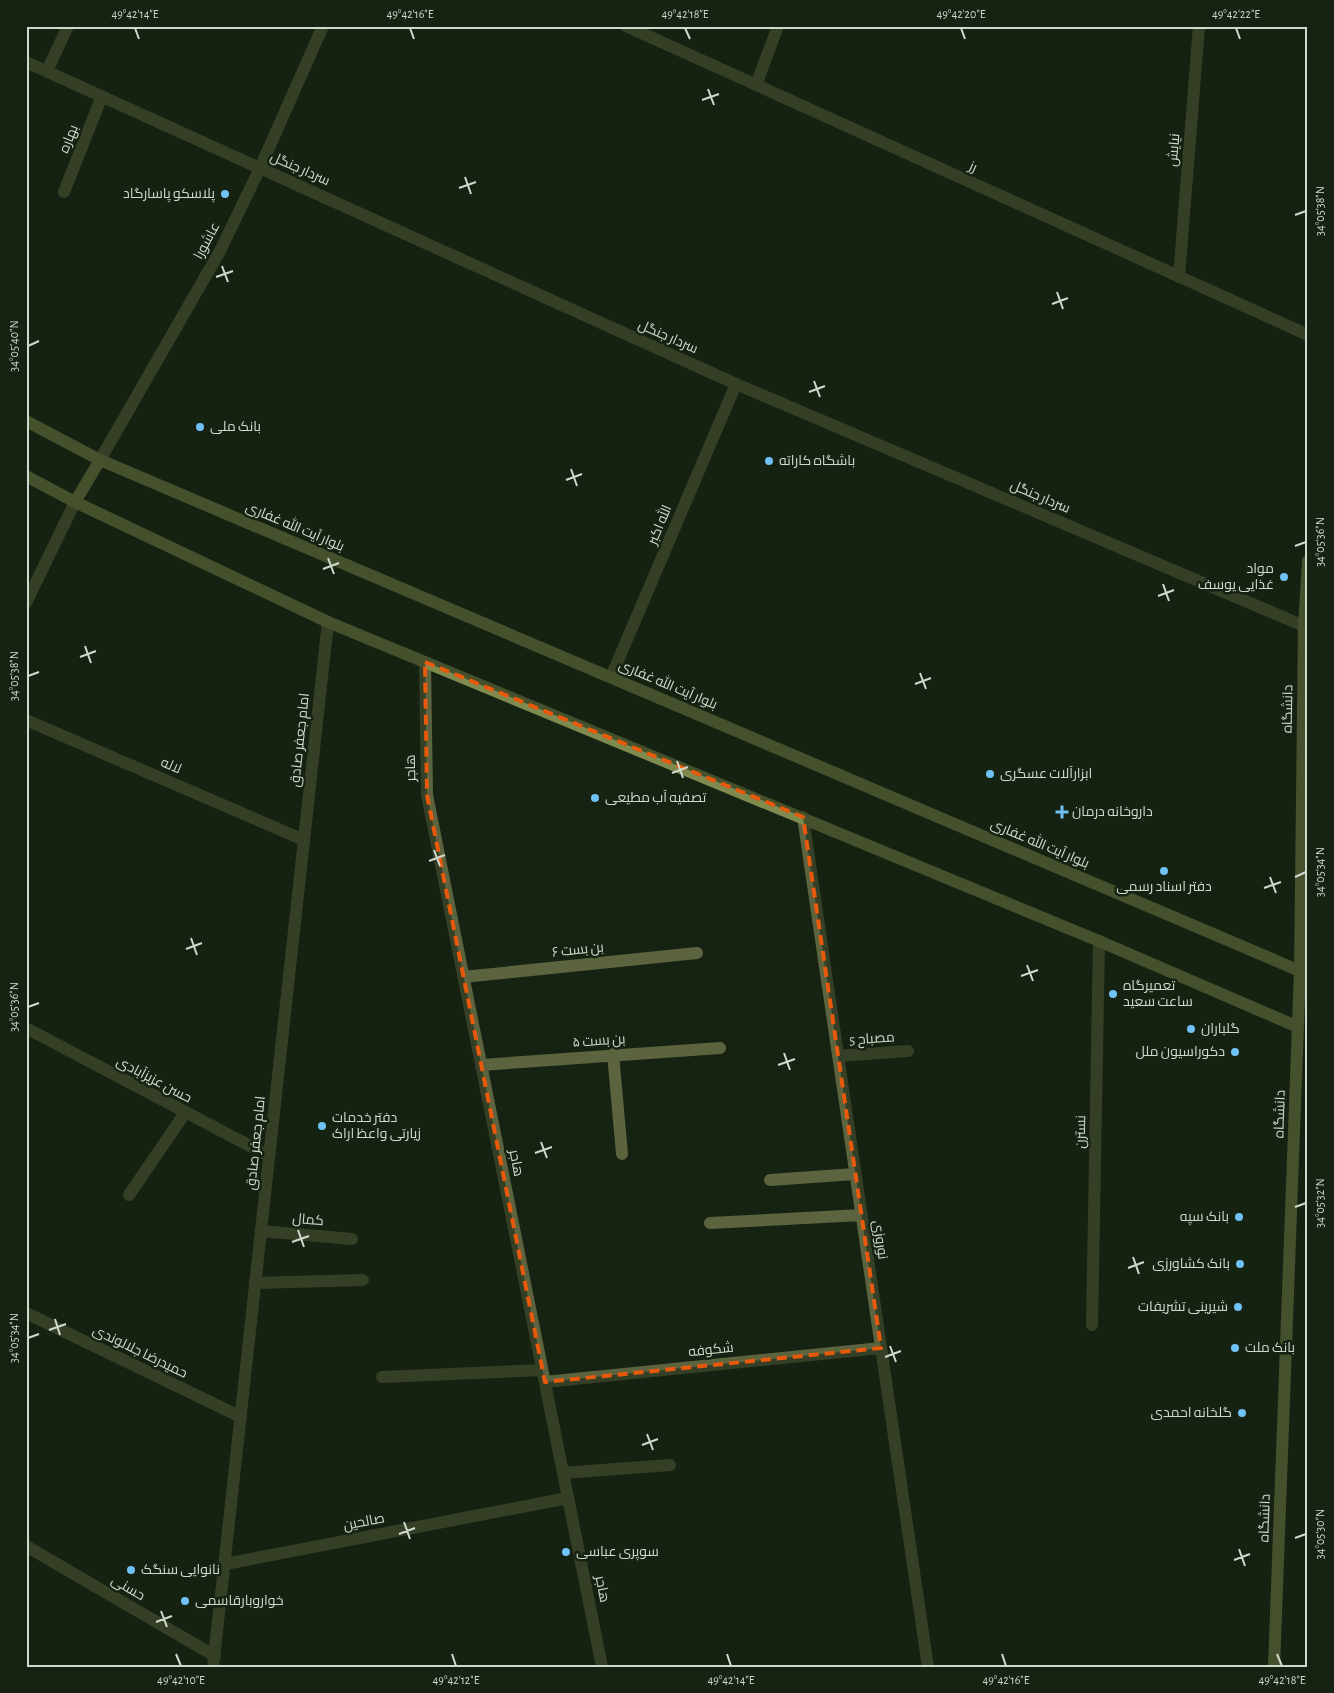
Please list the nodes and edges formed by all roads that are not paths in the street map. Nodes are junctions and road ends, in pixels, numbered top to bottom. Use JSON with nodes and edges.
{"nodes":[{"id":1,"x":68,"y":26,"type":"edge"},
{"id":2,"x":324,"y":26,"type":"edge"},
{"id":3,"x":626,"y":26,"type":"edge"},
{"id":4,"x":778,"y":26,"type":"edge"},
{"id":5,"x":1199,"y":26,"type":"edge"},
{"id":6,"x":26,"y":62,"type":"edge"},
{"id":7,"x":47,"y":71,"type":"junction"},
{"id":8,"x":756,"y":85,"type":"junction"},
{"id":9,"x":102,"y":96,"type":"junction"},
{"id":10,"x":260,"y":168,"type":"junction"},
{"id":11,"x":64,"y":192,"type":"dead end"},
{"id":12,"x":1179,"y":277,"type":"junction"},
{"id":13,"x":1308,"y":335,"type":"edge"},
{"id":14,"x":736,"y":384,"type":"junction"},
{"id":15,"x":26,"y":421,"type":"edge"},
{"id":16,"x":100,"y":460,"type":"junction"},
{"id":17,"x":26,"y":476,"type":"edge"},
{"id":18,"x":76,"y":502,"type":"junction"},
{"id":19,"x":1308,"y":562,"type":"edge"},
{"id":20,"x":26,"y":602,"type":"edge"},
{"id":21,"x":328,"y":622,"type":"junction"},
{"id":22,"x":1306,"y":623,"type":"edge"},
{"id":23,"x":425,"y":662,"type":"junction"},
{"id":24,"x":611,"y":677,"type":"junction"},
{"id":25,"x":26,"y":720,"type":"edge"},
{"id":26,"x":803,"y":817,"type":"junction"},
{"id":27,"x":304,"y":840,"type":"junction"},
{"id":28,"x":1099,"y":941,"type":"junction"},
{"id":29,"x":697,"y":952,"type":"dead end"},
{"id":30,"x":1300,"y":971,"type":"junction"},
{"id":31,"x":463,"y":977,"type":"junction"},
{"id":32,"x":1298,"y":1027,"type":"junction"},
{"id":33,"x":26,"y":1028,"type":"edge"},
{"id":34,"x":720,"y":1048,"type":"dead end"},
{"id":35,"x":908,"y":1051,"type":"dead end"},
{"id":36,"x":613,"y":1054,"type":"junction"},
{"id":37,"x":838,"y":1056,"type":"junction"},
{"id":38,"x":481,"y":1065,"type":"junction"},
{"id":39,"x":185,"y":1113,"type":"junction"},
{"id":40,"x":622,"y":1154,"type":"dead end"},
{"id":41,"x":269,"y":1156,"type":"junction"},
{"id":42,"x":855,"y":1174,"type":"junction"},
{"id":43,"x":770,"y":1180,"type":"dead end"},
{"id":44,"x":129,"y":1195,"type":"dead end"},
{"id":45,"x":862,"y":1215,"type":"junction"},
{"id":46,"x":710,"y":1223,"type":"dead end"},
{"id":47,"x":261,"y":1231,"type":"junction"},
{"id":48,"x":352,"y":1239,"type":"dead end"},
{"id":49,"x":363,"y":1280,"type":"dead end"},
{"id":50,"x":255,"y":1284,"type":"junction"},
{"id":51,"x":26,"y":1313,"type":"edge"},
{"id":52,"x":1092,"y":1325,"type":"dead end"},
{"id":53,"x":881,"y":1348,"type":"junction"},
{"id":54,"x":382,"y":1376,"type":"dead end"},
{"id":55,"x":544,"y":1376,"type":"junction"},
{"id":56,"x":241,"y":1417,"type":"junction"},
{"id":57,"x":670,"y":1465,"type":"dead end"},
{"id":58,"x":563,"y":1473,"type":"junction"},
{"id":59,"x":568,"y":1498,"type":"junction"},
{"id":60,"x":26,"y":1546,"type":"edge"},
{"id":61,"x":224,"y":1564,"type":"junction"},
{"id":62,"x":214,"y":1661,"type":"edge"},
{"id":63,"x":602,"y":1667,"type":"edge"},
{"id":64,"x":928,"y":1667,"type":"edge"},
{"id":65,"x":1274,"y":1667,"type":"edge"}],
"edges":[{"from":1,"to":7,"type":"street"},
{"from":2,"to":10,"type":"street","name":"عاشورا"},
{"from":3,"to":8,"type":"street","name":"رز"},
{"from":4,"to":8,"type":"street"},
{"from":5,"to":12,"type":"street","name":"نیایش"},
{"from":6,"to":7,"type":"street","name":"سردار جنگل"},
{"from":7,"to":9,"type":"street","name":"سردار جنگل"},
{"from":8,"to":12,"type":"street","name":"رز"},
{"from":9,"to":10,"type":"street","name":"سردار جنگل"},
{"from":9,"to":11,"type":"street","name":"بهاره"},
{"from":10,"to":14,"type":"street","name":"سردار جنگل"},
{"from":10,"to":16,"type":"street","name":"عاشورا"},
{"from":12,"to":13,"type":"street","name":"رز"},
{"from":14,"to":22,"type":"street","name":"سردار جنگل"},
{"from":14,"to":24,"type":"street","name":"الله اکبر"},
{"from":15,"to":16,"type":"main road","name":"بلوار آیت الله غفاری"},
{"from":16,"to":18,"type":"main road"},
{"from":16,"to":24,"type":"main road","name":"بلوار آیت الله غفاری"},
{"from":17,"to":18,"type":"main road"},
{"from":18,"to":20,"type":"street"},
{"from":18,"to":21,"type":"main road"},
{"from":19,"to":22,"type":"main road","name":"دانشگاه"},
{"from":21,"to":23,"type":"main road"},
{"from":21,"to":27,"type":"street","name":"امام جعفر صادق"},
{"from":22,"to":30,"type":"main road","name":"دانشگاه"},
{"from":23,"to":26,"type":"main road"},
{"from":23,"to":31,"type":"street","name":"هاجر"},
{"from":24,"to":30,"type":"main road","name":"بلوار آیت الله غفاری"},
{"from":25,"to":27,"type":"street","name":"لاله"},
{"from":26,"to":28,"type":"main road"},
{"from":26,"to":37,"type":"street","name":"نوروزی"},
{"from":27,"to":41,"type":"street","name":"امام جعفر صادق"},
{"from":28,"to":32,"type":"main road"},
{"from":28,"to":52,"type":"street","name":"نسترن"},
{"from":29,"to":31,"type":"street","name":"بن بست ۶"},
{"from":30,"to":32,"type":"main road","name":"دانشگاه"},
{"from":31,"to":38,"type":"street","name":"هاجر"},
{"from":32,"to":65,"type":"main road","name":"دانشگاه"},
{"from":33,"to":39,"type":"street","name":"حسن عزیزآبادی"},
{"from":34,"to":36,"type":"street","name":"بن بست ۵"},
{"from":35,"to":37,"type":"street","name":"مصباح 5"},
{"from":36,"to":38,"type":"street","name":"بن بست ۵"},
{"from":36,"to":40,"type":"street"},
{"from":37,"to":42,"type":"street","name":"نوروزی"},
{"from":38,"to":55,"type":"street","name":"هاجر"},
{"from":39,"to":41,"type":"street","name":"حسن عزیزآبادی"},
{"from":39,"to":44,"type":"street"},
{"from":41,"to":47,"type":"street","name":"امام جعفر صادق"},
{"from":42,"to":43,"type":"street"},
{"from":42,"to":45,"type":"street","name":"نوروزی"},
{"from":45,"to":46,"type":"street"},
{"from":45,"to":53,"type":"street","name":"نوروزی"},
{"from":47,"to":48,"type":"street","name":"کمال"},
{"from":47,"to":50,"type":"street","name":"امام جعفر صادق"},
{"from":49,"to":50,"type":"street"},
{"from":50,"to":56,"type":"street","name":"امام جعفر صادق"},
{"from":51,"to":56,"type":"street","name":"حمیدرضا جلالوندی"},
{"from":53,"to":55,"type":"street","name":"شکوفه"},
{"from":53,"to":64,"type":"street","name":"نوروزی"},
{"from":54,"to":55,"type":"street","name":"شکوفه"},
{"from":55,"to":58,"type":"street","name":"هاجر"},
{"from":56,"to":61,"type":"street","name":"امام جعفر صادق"},
{"from":57,"to":58,"type":"street"},
{"from":58,"to":59,"type":"street","name":"هاجر"},
{"from":59,"to":61,"type":"street","name":"صالحین"},
{"from":59,"to":63,"type":"street","name":"هاجر"},
{"from":60,"to":62,"type":"street","name":"حسنی"},
{"from":61,"to":62,"type":"street","name":"امام جعفر صادق"}]}
